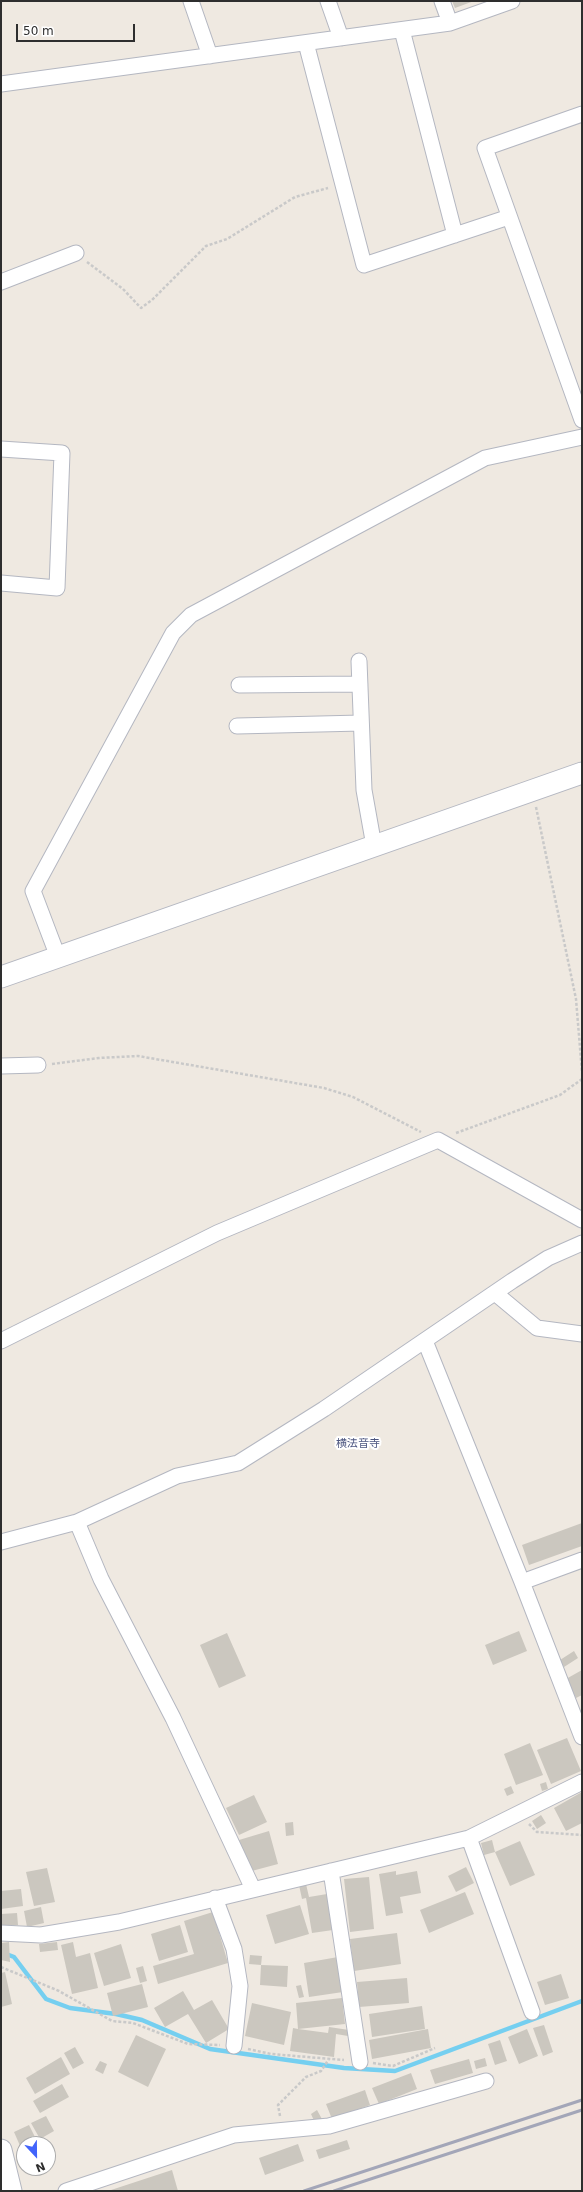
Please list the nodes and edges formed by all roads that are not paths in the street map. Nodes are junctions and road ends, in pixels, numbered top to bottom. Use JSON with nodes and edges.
{"nodes":[{"id":1,"x":191,"y":1,"type":"edge"},
{"id":2,"x":328,"y":1,"type":"edge"},
{"id":3,"x":442,"y":1,"type":"edge"},
{"id":4,"x":512,"y":1,"type":"edge"},
{"id":5,"x":450,"y":23,"type":"junction"},
{"id":6,"x":402,"y":30,"type":"junction"},
{"id":7,"x":341,"y":38,"type":"junction"},
{"id":8,"x":306,"y":43,"type":"junction"},
{"id":9,"x":210,"y":56,"type":"junction"},
{"id":10,"x":1,"y":84,"type":"edge"},
{"id":11,"x":582,"y":114,"type":"edge"},
{"id":12,"x":509,"y":217,"type":"junction"},
{"id":13,"x":455,"y":235,"type":"junction"},
{"id":14,"x":76,"y":253,"type":"road end"},
{"id":15,"x":1,"y":282,"type":"edge"},
{"id":16,"x":582,"y":420,"type":"edge"},
{"id":17,"x":582,"y":437,"type":"edge"},
{"id":18,"x":1,"y":449,"type":"edge"},
{"id":19,"x":1,"y":583,"type":"edge"},
{"id":20,"x":359,"y":661,"type":"dead end"},
{"id":21,"x":360,"y":684,"type":"junction"},
{"id":22,"x":239,"y":685,"type":"dead end"},
{"id":23,"x":361,"y":723,"type":"junction"},
{"id":24,"x":237,"y":726,"type":"dead end"},
{"id":25,"x":582,"y":773,"type":"edge"},
{"id":26,"x":374,"y":846,"type":"junction"},
{"id":27,"x":58,"y":957,"type":"junction"},
{"id":28,"x":1,"y":978,"type":"edge"},
{"id":29,"x":38,"y":1065,"type":"road end"},
{"id":30,"x":1,"y":1066,"type":"edge"},
{"id":31,"x":582,"y":1220,"type":"edge"},
{"id":32,"x":582,"y":1243,"type":"edge"},
{"id":33,"x":494,"y":1293,"type":"junction"},
{"id":34,"x":582,"y":1334,"type":"edge"},
{"id":35,"x":1,"y":1341,"type":"edge"},
{"id":36,"x":425,"y":1341,"type":"junction"},
{"id":37,"x":77,"y":1522,"type":"junction"},
{"id":38,"x":1,"y":1542,"type":"edge"},
{"id":39,"x":582,"y":1560,"type":"edge"},
{"id":40,"x":522,"y":1582,"type":"junction"},
{"id":41,"x":582,"y":1737,"type":"edge"},
{"id":42,"x":582,"y":1782,"type":"edge"},
{"id":43,"x":470,"y":1838,"type":"junction"},
{"id":44,"x":331,"y":1871,"type":"junction"},
{"id":45,"x":253,"y":1889,"type":"junction"},
{"id":46,"x":216,"y":1898,"type":"junction"},
{"id":47,"x":1,"y":1933,"type":"edge"},
{"id":48,"x":532,"y":2012,"type":"dead end"},
{"id":49,"x":234,"y":2046,"type":"road end"},
{"id":50,"x":360,"y":2062,"type":"road end"},
{"id":51,"x":486,"y":2081,"type":"dead end"},
{"id":52,"x":1,"y":2150,"type":"edge"},
{"id":53,"x":11,"y":2191,"type":"edge"},
{"id":54,"x":66,"y":2191,"type":"edge"}],
"edges":[{"from":1,"to":9,"type":"street"},
{"from":2,"to":7,"type":"street"},
{"from":3,"to":5,"type":"street"},
{"from":4,"to":5,"type":"street"},
{"from":5,"to":6,"type":"street"},
{"from":6,"to":7,"type":"street"},
{"from":6,"to":13,"type":"street"},
{"from":7,"to":8,"type":"street"},
{"from":8,"to":9,"type":"street"},
{"from":8,"to":13,"type":"street"},
{"from":9,"to":10,"type":"street"},
{"from":11,"to":12,"type":"street"},
{"from":12,"to":13,"type":"street"},
{"from":12,"to":16,"type":"street"},
{"from":14,"to":15,"type":"street"},
{"from":17,"to":27,"type":"street"},
{"from":18,"to":19,"type":"street"},
{"from":20,"to":21,"type":"street"},
{"from":21,"to":22,"type":"street"},
{"from":21,"to":23,"type":"street"},
{"from":23,"to":24,"type":"street"},
{"from":23,"to":26,"type":"street"},
{"from":25,"to":26,"type":"street"},
{"from":26,"to":27,"type":"street"},
{"from":27,"to":28,"type":"street"},
{"from":29,"to":30,"type":"street"},
{"from":31,"to":35,"type":"street"},
{"from":32,"to":33,"type":"street"},
{"from":33,"to":34,"type":"street"},
{"from":33,"to":36,"type":"street"},
{"from":36,"to":37,"type":"street"},
{"from":36,"to":40,"type":"street"},
{"from":37,"to":38,"type":"street"},
{"from":37,"to":45,"type":"street"},
{"from":39,"to":40,"type":"street"},
{"from":40,"to":41,"type":"street"},
{"from":42,"to":43,"type":"street"},
{"from":43,"to":44,"type":"street"},
{"from":43,"to":48,"type":"street"},
{"from":44,"to":45,"type":"street"},
{"from":44,"to":50,"type":"street"},
{"from":45,"to":46,"type":"street"},
{"from":46,"to":47,"type":"street"},
{"from":46,"to":49,"type":"street"},
{"from":51,"to":54,"type":"street"},
{"from":52,"to":53,"type":"street"}]}
